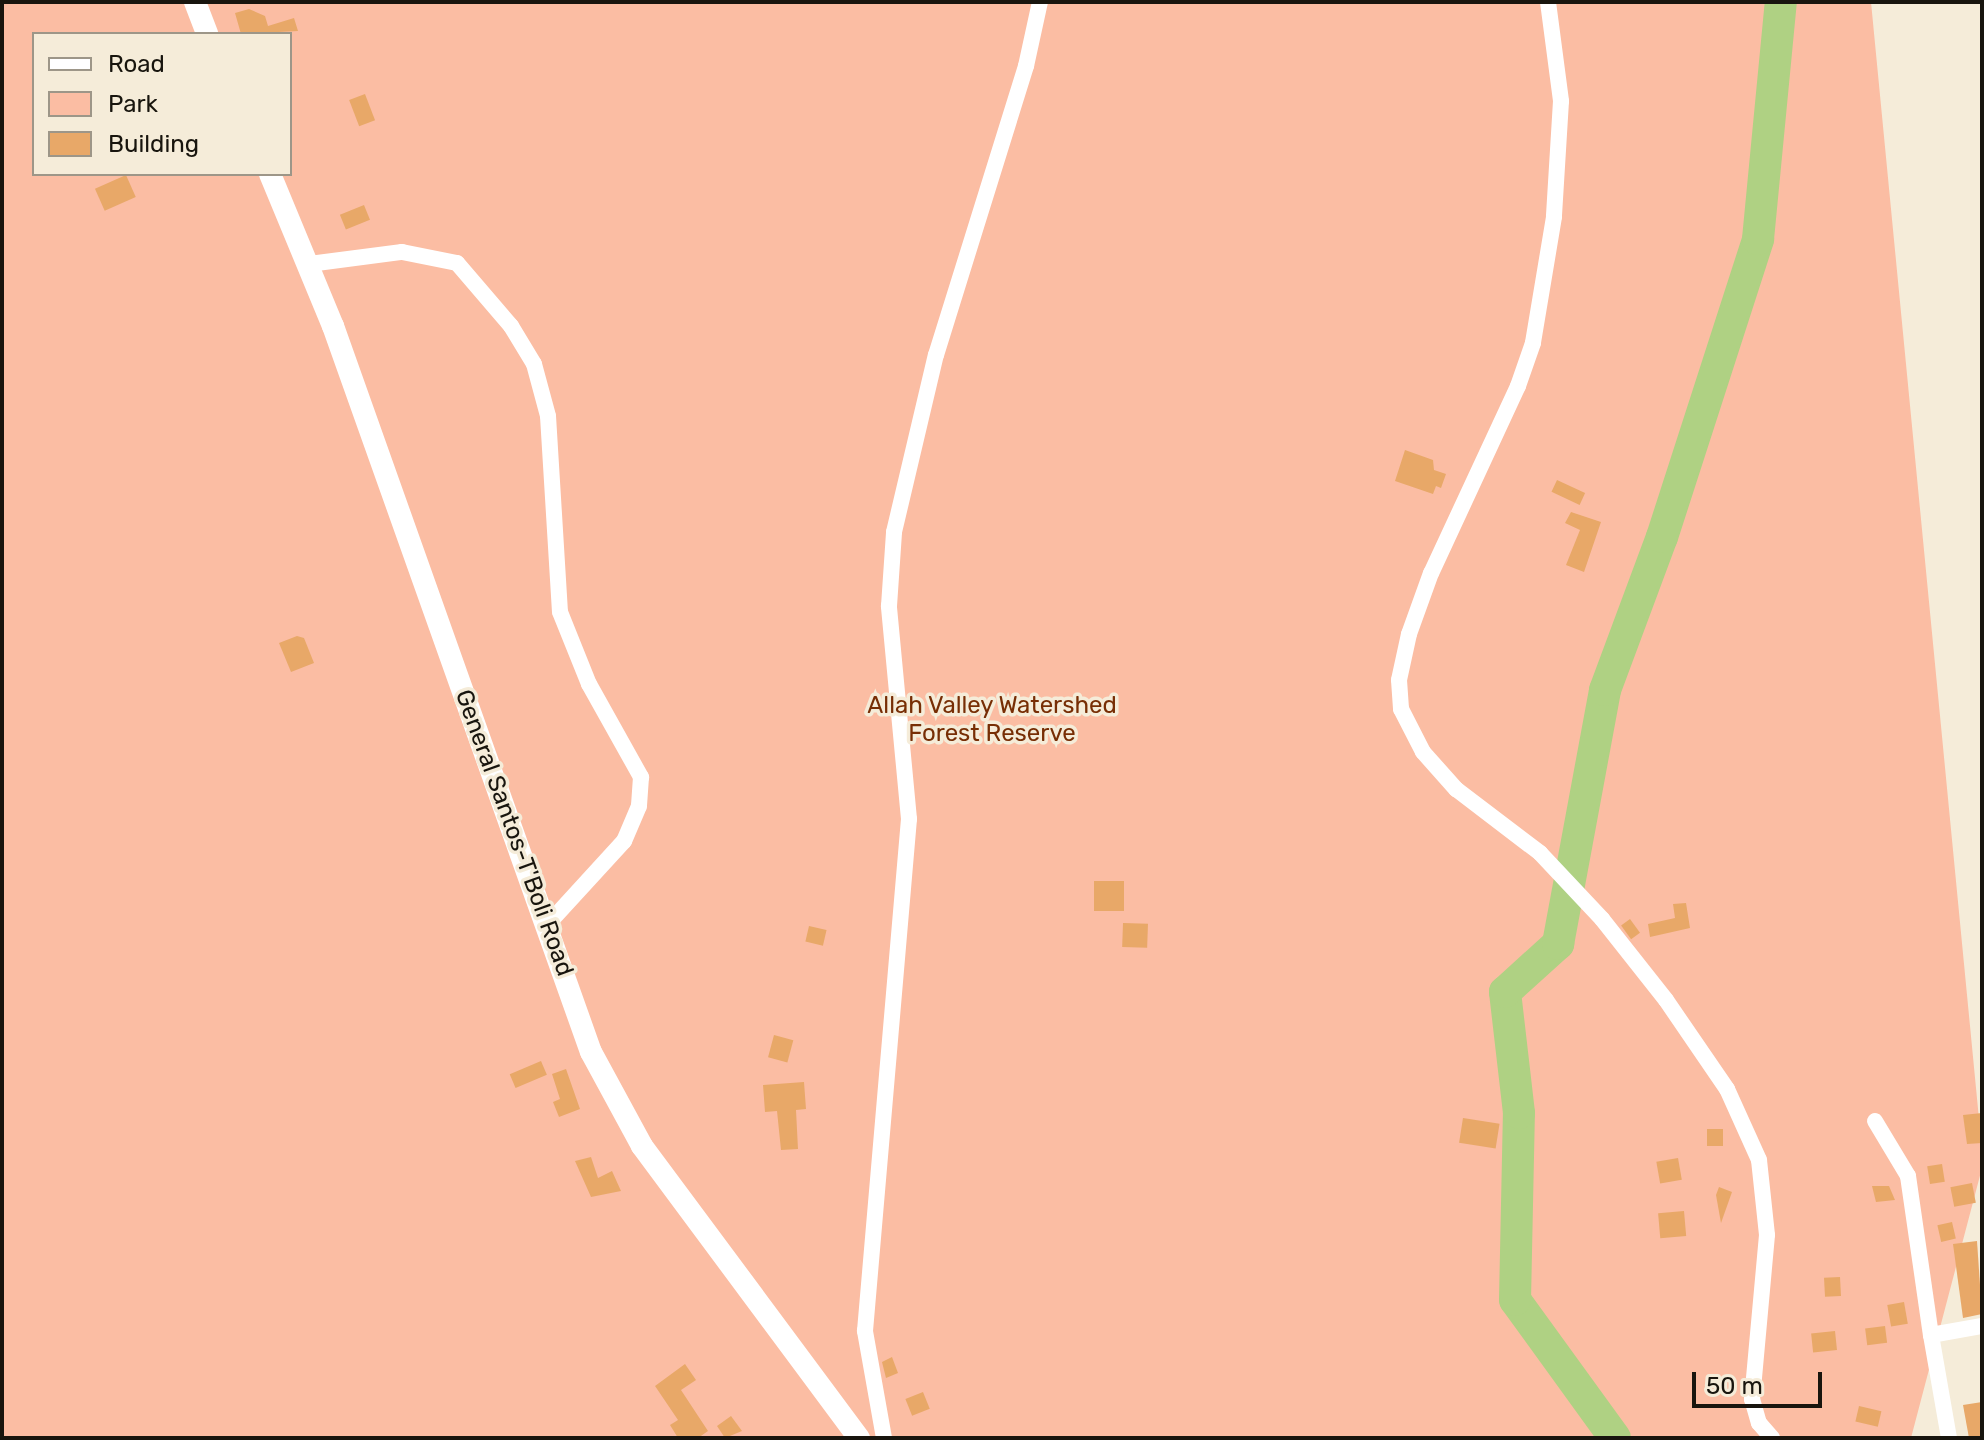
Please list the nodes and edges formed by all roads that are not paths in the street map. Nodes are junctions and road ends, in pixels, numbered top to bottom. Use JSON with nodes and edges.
{"nodes":[{"id":1,"x":195,"y":2,"type":"edge"},
{"id":2,"x":1040,"y":2,"type":"edge"},
{"id":3,"x":1548,"y":2,"type":"edge"},
{"id":4,"x":206,"y":32,"type":"edge"},
{"id":5,"x":271,"y":176,"type":"edge"},
{"id":6,"x":309,"y":264,"type":"junction"},
{"id":7,"x":547,"y":925,"type":"junction"},
{"id":8,"x":1875,"y":1121,"type":"dead end"},
{"id":9,"x":1982,"y":1326,"type":"edge"},
{"id":10,"x":1931,"y":1335,"type":"junction"},
{"id":11,"x":859,"y":1438,"type":"edge"},
{"id":12,"x":884,"y":1438,"type":"edge"},
{"id":13,"x":1772,"y":1438,"type":"edge"},
{"id":14,"x":1949,"y":1438,"type":"edge"}],
"edges":[{"from":1,"to":4,"type":"main road"},
{"from":2,"to":12,"type":"street"},
{"from":3,"to":13,"type":"street"},
{"from":5,"to":6,"type":"main road","name":"General Santos-T'Boli Road"},
{"from":6,"to":7,"type":"main road","name":"General Santos-T'Boli Road"},
{"from":6,"to":7,"type":"street"},
{"from":7,"to":11,"type":"main road","name":"General Santos-T'Boli Road"},
{"from":8,"to":10,"type":"street"},
{"from":9,"to":10,"type":"street"},
{"from":10,"to":14,"type":"street"}]}
